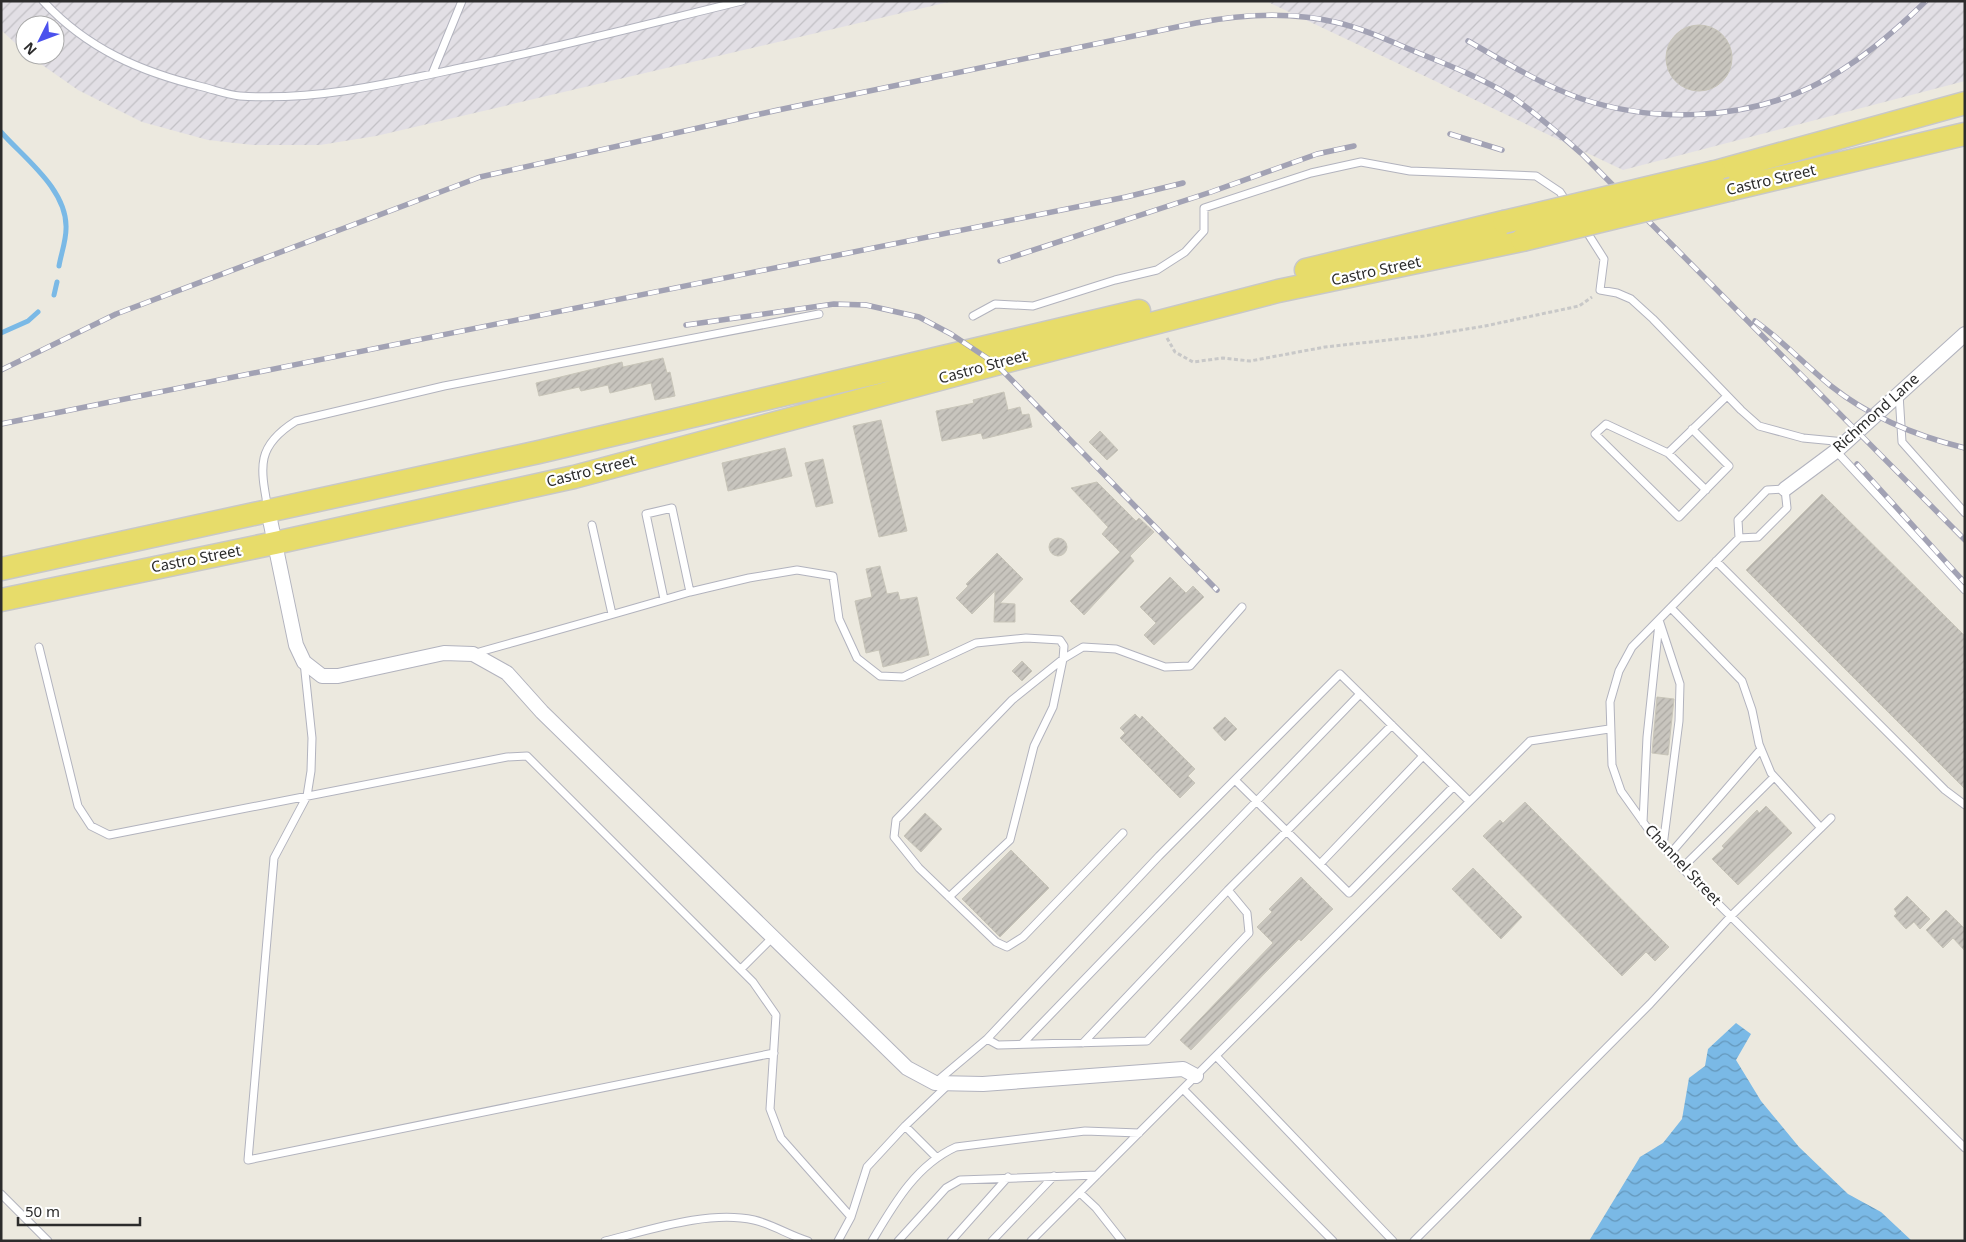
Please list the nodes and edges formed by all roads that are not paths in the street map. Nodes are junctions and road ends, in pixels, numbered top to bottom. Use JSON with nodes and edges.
{"nodes":[{"id":1,"x":43,"y":1,"type":"edge"},
{"id":2,"x":462,"y":1,"type":"edge"},
{"id":3,"x":742,"y":1,"type":"edge"},
{"id":4,"x":432,"y":74,"type":"junction"},
{"id":5,"x":1965,"y":103,"type":"edge"},
{"id":6,"x":1965,"y":134,"type":"edge"},
{"id":7,"x":820,"y":314,"type":"dead end"},
{"id":8,"x":973,"y":316,"type":"dead end"},
{"id":9,"x":1965,"y":334,"type":"edge"},
{"id":10,"x":1899,"y":392,"type":"junction"},
{"id":11,"x":1727,"y":396,"type":"junction"},
{"id":12,"x":1692,"y":429,"type":"junction"},
{"id":13,"x":1841,"y":446,"type":"junction"},
{"id":14,"x":1668,"y":453,"type":"junction"},
{"id":15,"x":1785,"y":489,"type":"junction"},
{"id":16,"x":1706,"y":490,"type":"junction"},
{"id":17,"x":268,"y":510,"type":"junction"},
{"id":18,"x":1965,"y":513,"type":"edge"},
{"id":19,"x":592,"y":525,"type":"dead end"},
{"id":20,"x":1738,"y":538,"type":"junction"},
{"id":21,"x":275,"y":543,"type":"junction"},
{"id":22,"x":1716,"y":561,"type":"junction"},
{"id":23,"x":1,"y":569,"type":"edge"},
{"id":24,"x":1965,"y":590,"type":"edge"},
{"id":25,"x":690,"y":592,"type":"junction"},
{"id":26,"x":1,"y":600,"type":"edge"},
{"id":27,"x":664,"y":600,"type":"junction"},
{"id":28,"x":1242,"y":607,"type":"dead end"},
{"id":29,"x":1671,"y":608,"type":"junction"},
{"id":30,"x":612,"y":614,"type":"junction"},
{"id":31,"x":1660,"y":620,"type":"junction"},
{"id":32,"x":39,"y":647,"type":"dead end"},
{"id":33,"x":473,"y":654,"type":"junction"},
{"id":34,"x":1063,"y":659,"type":"junction"},
{"id":35,"x":304,"y":662,"type":"junction"},
{"id":36,"x":1360,"y":694,"type":"junction"},
{"id":37,"x":1392,"y":725,"type":"junction"},
{"id":38,"x":1609,"y":729,"type":"junction"},
{"id":39,"x":1761,"y":749,"type":"junction"},
{"id":40,"x":1423,"y":756,"type":"junction"},
{"id":41,"x":1774,"y":776,"type":"junction"},
{"id":42,"x":1235,"y":780,"type":"junction"},
{"id":43,"x":1453,"y":787,"type":"junction"},
{"id":44,"x":307,"y":796,"type":"junction"},
{"id":45,"x":1256,"y":801,"type":"junction"},
{"id":46,"x":1468,"y":801,"type":"junction"},
{"id":47,"x":1965,"y":806,"type":"edge"},
{"id":48,"x":1831,"y":818,"type":"dead end"},
{"id":49,"x":1643,"y":822,"type":"junction"},
{"id":50,"x":1821,"y":828,"type":"junction"},
{"id":51,"x":1286,"y":831,"type":"junction"},
{"id":52,"x":1123,"y":833,"type":"dead end"},
{"id":53,"x":1663,"y":846,"type":"junction"},
{"id":54,"x":1670,"y":854,"type":"junction"},
{"id":55,"x":1320,"y":864,"type":"junction"},
{"id":56,"x":1682,"y":868,"type":"junction"},
{"id":57,"x":1228,"y":890,"type":"junction"},
{"id":58,"x":949,"y":897,"type":"junction"},
{"id":59,"x":1731,"y":916,"type":"junction"},
{"id":60,"x":774,"y":937,"type":"junction"},
{"id":61,"x":741,"y":969,"type":"junction"},
{"id":62,"x":987,"y":1039,"type":"junction"},
{"id":63,"x":1084,"y":1042,"type":"junction"},
{"id":64,"x":1022,"y":1044,"type":"junction"},
{"id":65,"x":774,"y":1053,"type":"junction"},
{"id":66,"x":1216,"y":1056,"type":"junction"},
{"id":67,"x":1196,"y":1076,"type":"junction"},
{"id":68,"x":942,"y":1083,"type":"junction"},
{"id":69,"x":1183,"y":1089,"type":"junction"},
{"id":70,"x":905,"y":1126,"type":"junction"},
{"id":71,"x":1139,"y":1133,"type":"junction"},
{"id":72,"x":1965,"y":1148,"type":"edge"},
{"id":73,"x":936,"y":1157,"type":"junction"},
{"id":74,"x":1097,"y":1175,"type":"junction"},
{"id":75,"x":1054,"y":1176,"type":"junction"},
{"id":76,"x":1008,"y":1177,"type":"junction"},
{"id":77,"x":1080,"y":1193,"type":"junction"},
{"id":78,"x":1,"y":1194,"type":"edge"},
{"id":79,"x":851,"y":1217,"type":"junction"},
{"id":80,"x":48,"y":1241,"type":"edge"},
{"id":81,"x":605,"y":1241,"type":"edge"},
{"id":82,"x":808,"y":1241,"type":"edge"},
{"id":83,"x":838,"y":1241,"type":"edge"},
{"id":84,"x":872,"y":1241,"type":"edge"},
{"id":85,"x":898,"y":1241,"type":"edge"},
{"id":86,"x":951,"y":1241,"type":"edge"},
{"id":87,"x":992,"y":1241,"type":"edge"},
{"id":88,"x":1031,"y":1241,"type":"edge"},
{"id":89,"x":1122,"y":1241,"type":"edge"},
{"id":90,"x":1332,"y":1241,"type":"edge"},
{"id":91,"x":1393,"y":1241,"type":"edge"},
{"id":92,"x":1414,"y":1241,"type":"edge"}],
"edges":[{"from":1,"to":4,"type":"lane"},
{"from":2,"to":4,"type":"lane"},
{"from":3,"to":4,"type":"lane"},
{"from":5,"to":17,"type":"main road","name":"Castro Street","bridge":true},
{"from":6,"to":21,"type":"main road","name":"Castro Street","bridge":true},
{"from":7,"to":17,"type":"lane"},
{"from":8,"to":11,"type":"lane"},
{"from":9,"to":10,"type":"street","name":"Richmond Lane"},
{"from":10,"to":13,"type":"street","name":"Richmond Lane"},
{"from":10,"to":18,"type":"lane"},
{"from":11,"to":12,"type":"lane"},
{"from":11,"to":13,"type":"lane"},
{"from":12,"to":14,"type":"lane"},
{"from":12,"to":16,"type":"lane"},
{"from":13,"to":15,"type":"street","name":"Richmond Lane"},
{"from":13,"to":24,"type":"lane"},
{"from":14,"to":16,"type":"lane"},
{"from":14,"to":16,"type":"lane"},
{"from":15,"to":20,"type":"lane"},
{"from":15,"to":20,"type":"lane"},
{"from":17,"to":21,"type":"street"},
{"from":17,"to":23,"type":"main road","name":"Castro Street"},
{"from":19,"to":30,"type":"lane"},
{"from":20,"to":22,"type":"lane","name":"Channel Street"},
{"from":21,"to":26,"type":"main road","name":"Castro Street"},
{"from":21,"to":35,"type":"street"},
{"from":22,"to":29,"type":"lane","name":"Channel Street"},
{"from":22,"to":47,"type":"lane"},
{"from":25,"to":27,"type":"lane"},
{"from":25,"to":27,"type":"lane"},
{"from":25,"to":34,"type":"lane"},
{"from":27,"to":30,"type":"lane"},
{"from":28,"to":34,"type":"lane"},
{"from":29,"to":31,"type":"lane","name":"Channel Street"},
{"from":29,"to":39,"type":"lane"},
{"from":30,"to":33,"type":"lane"},
{"from":31,"to":38,"type":"lane","name":"Channel Street"},
{"from":31,"to":49,"type":"lane"},
{"from":31,"to":53,"type":"lane"},
{"from":32,"to":44,"type":"lane"},
{"from":33,"to":35,"type":"street"},
{"from":33,"to":60,"type":"street"},
{"from":34,"to":58,"type":"lane"},
{"from":34,"to":58,"type":"lane"},
{"from":35,"to":44,"type":"lane"},
{"from":36,"to":37,"type":"lane"},
{"from":36,"to":42,"type":"lane"},
{"from":36,"to":45,"type":"lane"},
{"from":37,"to":40,"type":"lane"},
{"from":37,"to":51,"type":"lane"},
{"from":38,"to":46,"type":"lane"},
{"from":38,"to":49,"type":"lane","name":"Channel Street"},
{"from":39,"to":41,"type":"lane"},
{"from":39,"to":54,"type":"lane"},
{"from":40,"to":43,"type":"lane"},
{"from":40,"to":55,"type":"lane"},
{"from":41,"to":50,"type":"lane"},
{"from":41,"to":56,"type":"lane"},
{"from":42,"to":45,"type":"lane"},
{"from":42,"to":62,"type":"lane"},
{"from":43,"to":46,"type":"lane"},
{"from":43,"to":55,"type":"lane"},
{"from":44,"to":61,"type":"lane"},
{"from":44,"to":65,"type":"lane"},
{"from":45,"to":51,"type":"lane"},
{"from":45,"to":64,"type":"lane"},
{"from":46,"to":66,"type":"lane"},
{"from":48,"to":50,"type":"lane"},
{"from":49,"to":53,"type":"lane","name":"Channel Street"},
{"from":50,"to":59,"type":"lane"},
{"from":51,"to":55,"type":"lane"},
{"from":51,"to":57,"type":"lane"},
{"from":52,"to":58,"type":"lane"},
{"from":53,"to":54,"type":"lane","name":"Channel Street"},
{"from":54,"to":56,"type":"lane","name":"Channel Street"},
{"from":56,"to":59,"type":"lane","name":"Channel Street"},
{"from":57,"to":63,"type":"lane"},
{"from":57,"to":63,"type":"lane"},
{"from":59,"to":72,"type":"lane","name":"Channel Street"},
{"from":59,"to":92,"type":"lane"},
{"from":60,"to":61,"type":"lane"},
{"from":60,"to":68,"type":"street"},
{"from":61,"to":65,"type":"lane"},
{"from":62,"to":64,"type":"lane"},
{"from":62,"to":68,"type":"lane"},
{"from":63,"to":64,"type":"lane"},
{"from":65,"to":79,"type":"lane"},
{"from":66,"to":67,"type":"lane"},
{"from":66,"to":91,"type":"lane"},
{"from":67,"to":68,"type":"street"},
{"from":67,"to":69,"type":"lane"},
{"from":68,"to":70,"type":"lane"},
{"from":69,"to":71,"type":"lane"},
{"from":69,"to":90,"type":"lane"},
{"from":70,"to":73,"type":"lane"},
{"from":70,"to":79,"type":"lane"},
{"from":71,"to":73,"type":"lane"},
{"from":71,"to":74,"type":"lane"},
{"from":73,"to":84,"type":"lane"},
{"from":74,"to":75,"type":"lane"},
{"from":74,"to":77,"type":"lane"},
{"from":75,"to":76,"type":"lane"},
{"from":75,"to":87,"type":"lane"},
{"from":76,"to":85,"type":"lane"},
{"from":76,"to":86,"type":"lane"},
{"from":77,"to":88,"type":"lane"},
{"from":77,"to":89,"type":"lane"},
{"from":78,"to":80,"type":"lane"},
{"from":79,"to":83,"type":"lane"},
{"from":81,"to":82,"type":"lane"}]}
